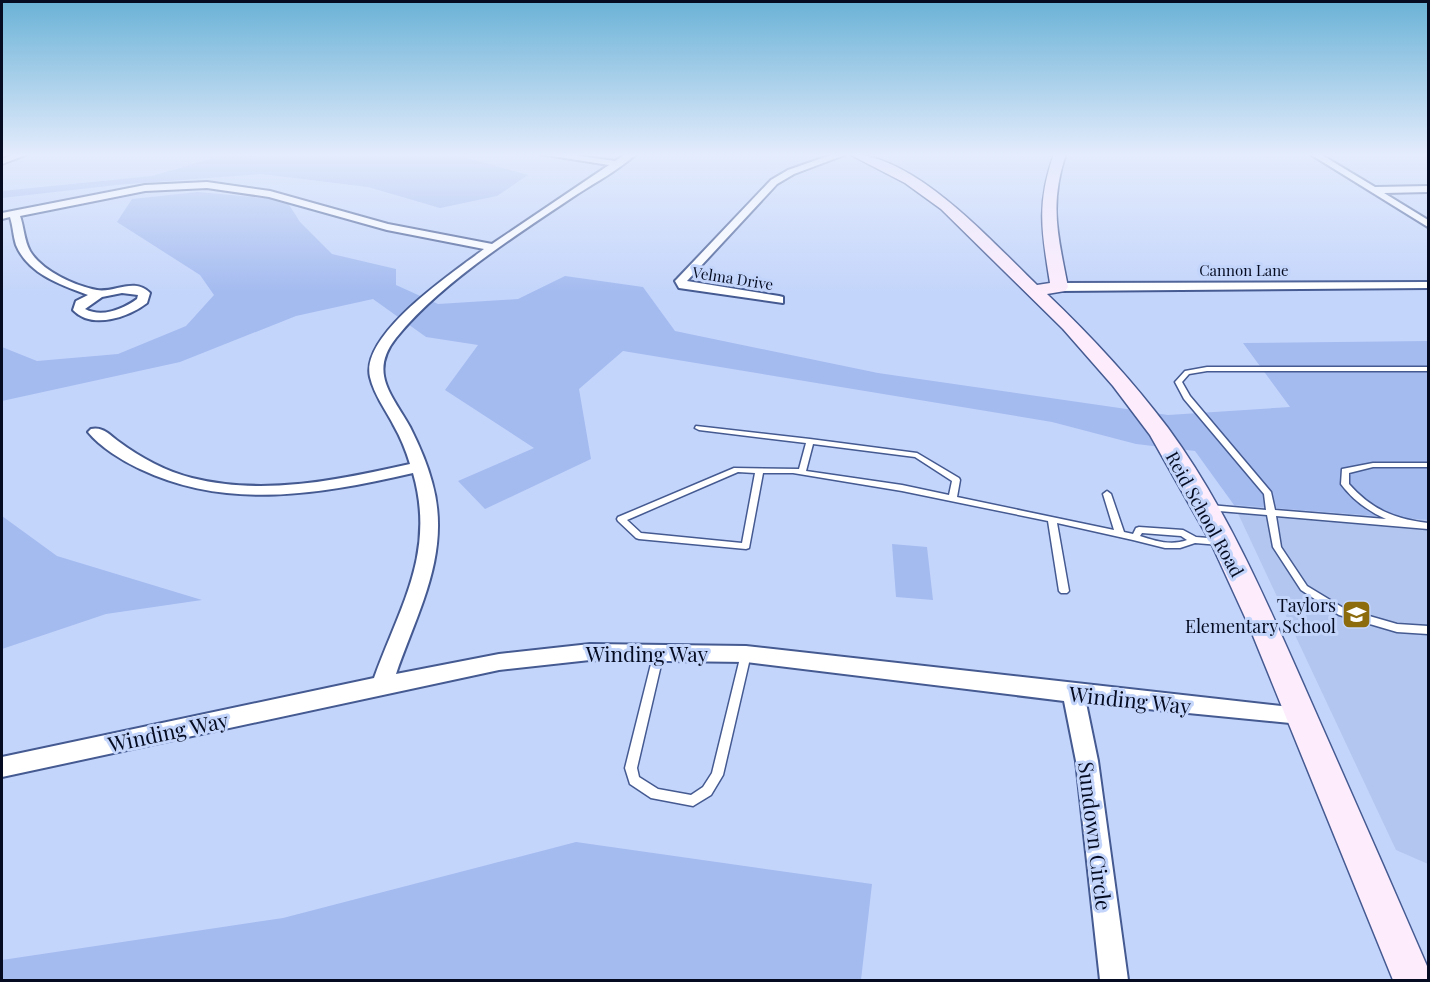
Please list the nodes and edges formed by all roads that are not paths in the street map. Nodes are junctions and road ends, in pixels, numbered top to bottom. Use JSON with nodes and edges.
{"nodes":[{"id":1,"x":86,"y":200,"type":"edge"},
{"id":2,"x":291,"y":200,"type":"edge"},
{"id":3,"x":565,"y":200,"type":"edge"},
{"id":4,"x":758,"y":200,"type":"edge"},
{"id":5,"x":937,"y":200,"type":"edge"},
{"id":6,"x":1049,"y":200,"type":"edge"},
{"id":7,"x":1389,"y":200,"type":"edge"},
{"id":8,"x":14,"y":214,"type":"junction"},
{"id":9,"x":2,"y":216,"type":"edge"},
{"id":10,"x":1428,"y":224,"type":"edge"},
{"id":11,"x":494,"y":248,"type":"junction"},
{"id":12,"x":1428,"y":285,"type":"edge"},
{"id":13,"x":1059,"y":287,"type":"junction"},
{"id":14,"x":1032,"y":291,"type":"junction"},
{"id":15,"x":98,"y":294,"type":"dead end"},
{"id":16,"x":779,"y":300,"type":"dead end"},
{"id":17,"x":1428,"y":369,"type":"edge"},
{"id":18,"x":699,"y":428,"type":"dead end"},
{"id":19,"x":96,"y":432,"type":"dead end"},
{"id":20,"x":810,"y":441,"type":"junction"},
{"id":21,"x":1428,"y":465,"type":"edge"},
{"id":22,"x":418,"y":467,"type":"junction"},
{"id":23,"x":759,"y":471,"type":"junction"},
{"id":24,"x":802,"y":472,"type":"junction"},
{"id":25,"x":1107,"y":494,"type":"dead end"},
{"id":26,"x":953,"y":499,"type":"junction"},
{"id":27,"x":1204,"y":507,"type":"junction"},
{"id":28,"x":1270,"y":513,"type":"junction"},
{"id":29,"x":1052,"y":521,"type":"junction"},
{"id":30,"x":1410,"y":524,"type":"junction"},
{"id":31,"x":1428,"y":526,"type":"edge"},
{"id":32,"x":1120,"y":534,"type":"junction"},
{"id":33,"x":1224,"y":543,"type":"junction"},
{"id":34,"x":1064,"y":591,"type":"dead end"},
{"id":35,"x":1428,"y":630,"type":"edge"},
{"id":36,"x":659,"y":651,"type":"junction"},
{"id":37,"x":746,"y":654,"type":"junction"},
{"id":38,"x":382,"y":685,"type":"junction"},
{"id":39,"x":1073,"y":693,"type":"junction"},
{"id":40,"x":1300,"y":715,"type":"junction"},
{"id":41,"x":2,"y":767,"type":"edge"},
{"id":42,"x":1114,"y":981,"type":"edge"},
{"id":43,"x":1413,"y":981,"type":"edge"}],
"edges":[{"from":1,"to":8,"type":"street"},
{"from":2,"to":11,"type":"street"},
{"from":3,"to":11,"type":"street"},
{"from":4,"to":16,"type":"street","name":"Velma Drive"},
{"from":5,"to":14,"type":"street","name":"Reid School Road"},
{"from":6,"to":13,"type":"street"},
{"from":7,"to":10,"type":"street"},
{"from":8,"to":9,"type":"street"},
{"from":8,"to":15,"type":"street"},
{"from":11,"to":22,"type":"street"},
{"from":12,"to":13,"type":"street","name":"Cannon Lane"},
{"from":13,"to":14,"type":"street"},
{"from":14,"to":27,"type":"street","name":"Reid School Road"},
{"from":17,"to":28,"type":"lane"},
{"from":18,"to":20,"type":"lane"},
{"from":19,"to":22,"type":"street"},
{"from":20,"to":24,"type":"lane"},
{"from":20,"to":26,"type":"lane"},
{"from":21,"to":30,"type":"lane"},
{"from":22,"to":38,"type":"street"},
{"from":23,"to":23,"type":"lane"},
{"from":23,"to":24,"type":"lane"},
{"from":24,"to":26,"type":"lane"},
{"from":25,"to":32,"type":"lane"},
{"from":26,"to":29,"type":"lane"},
{"from":27,"to":28,"type":"lane"},
{"from":27,"to":33,"type":"street","name":"Reid School Road"},
{"from":28,"to":30,"type":"lane"},
{"from":28,"to":35,"type":"lane"},
{"from":29,"to":32,"type":"lane"},
{"from":29,"to":34,"type":"lane"},
{"from":30,"to":31,"type":"lane"},
{"from":32,"to":33,"type":"lane"},
{"from":33,"to":40,"type":"street","name":"Reid School Road"},
{"from":36,"to":37,"type":"street","name":"Winding Way"},
{"from":36,"to":37,"type":"lane"},
{"from":36,"to":38,"type":"street","name":"Winding Way"},
{"from":37,"to":39,"type":"street","name":"Winding Way"},
{"from":38,"to":41,"type":"street","name":"Winding Way"},
{"from":39,"to":40,"type":"street","name":"Winding Way"},
{"from":39,"to":42,"type":"street","name":"Sundown Circle"},
{"from":40,"to":43,"type":"street","name":"Reid School Road"}]}
